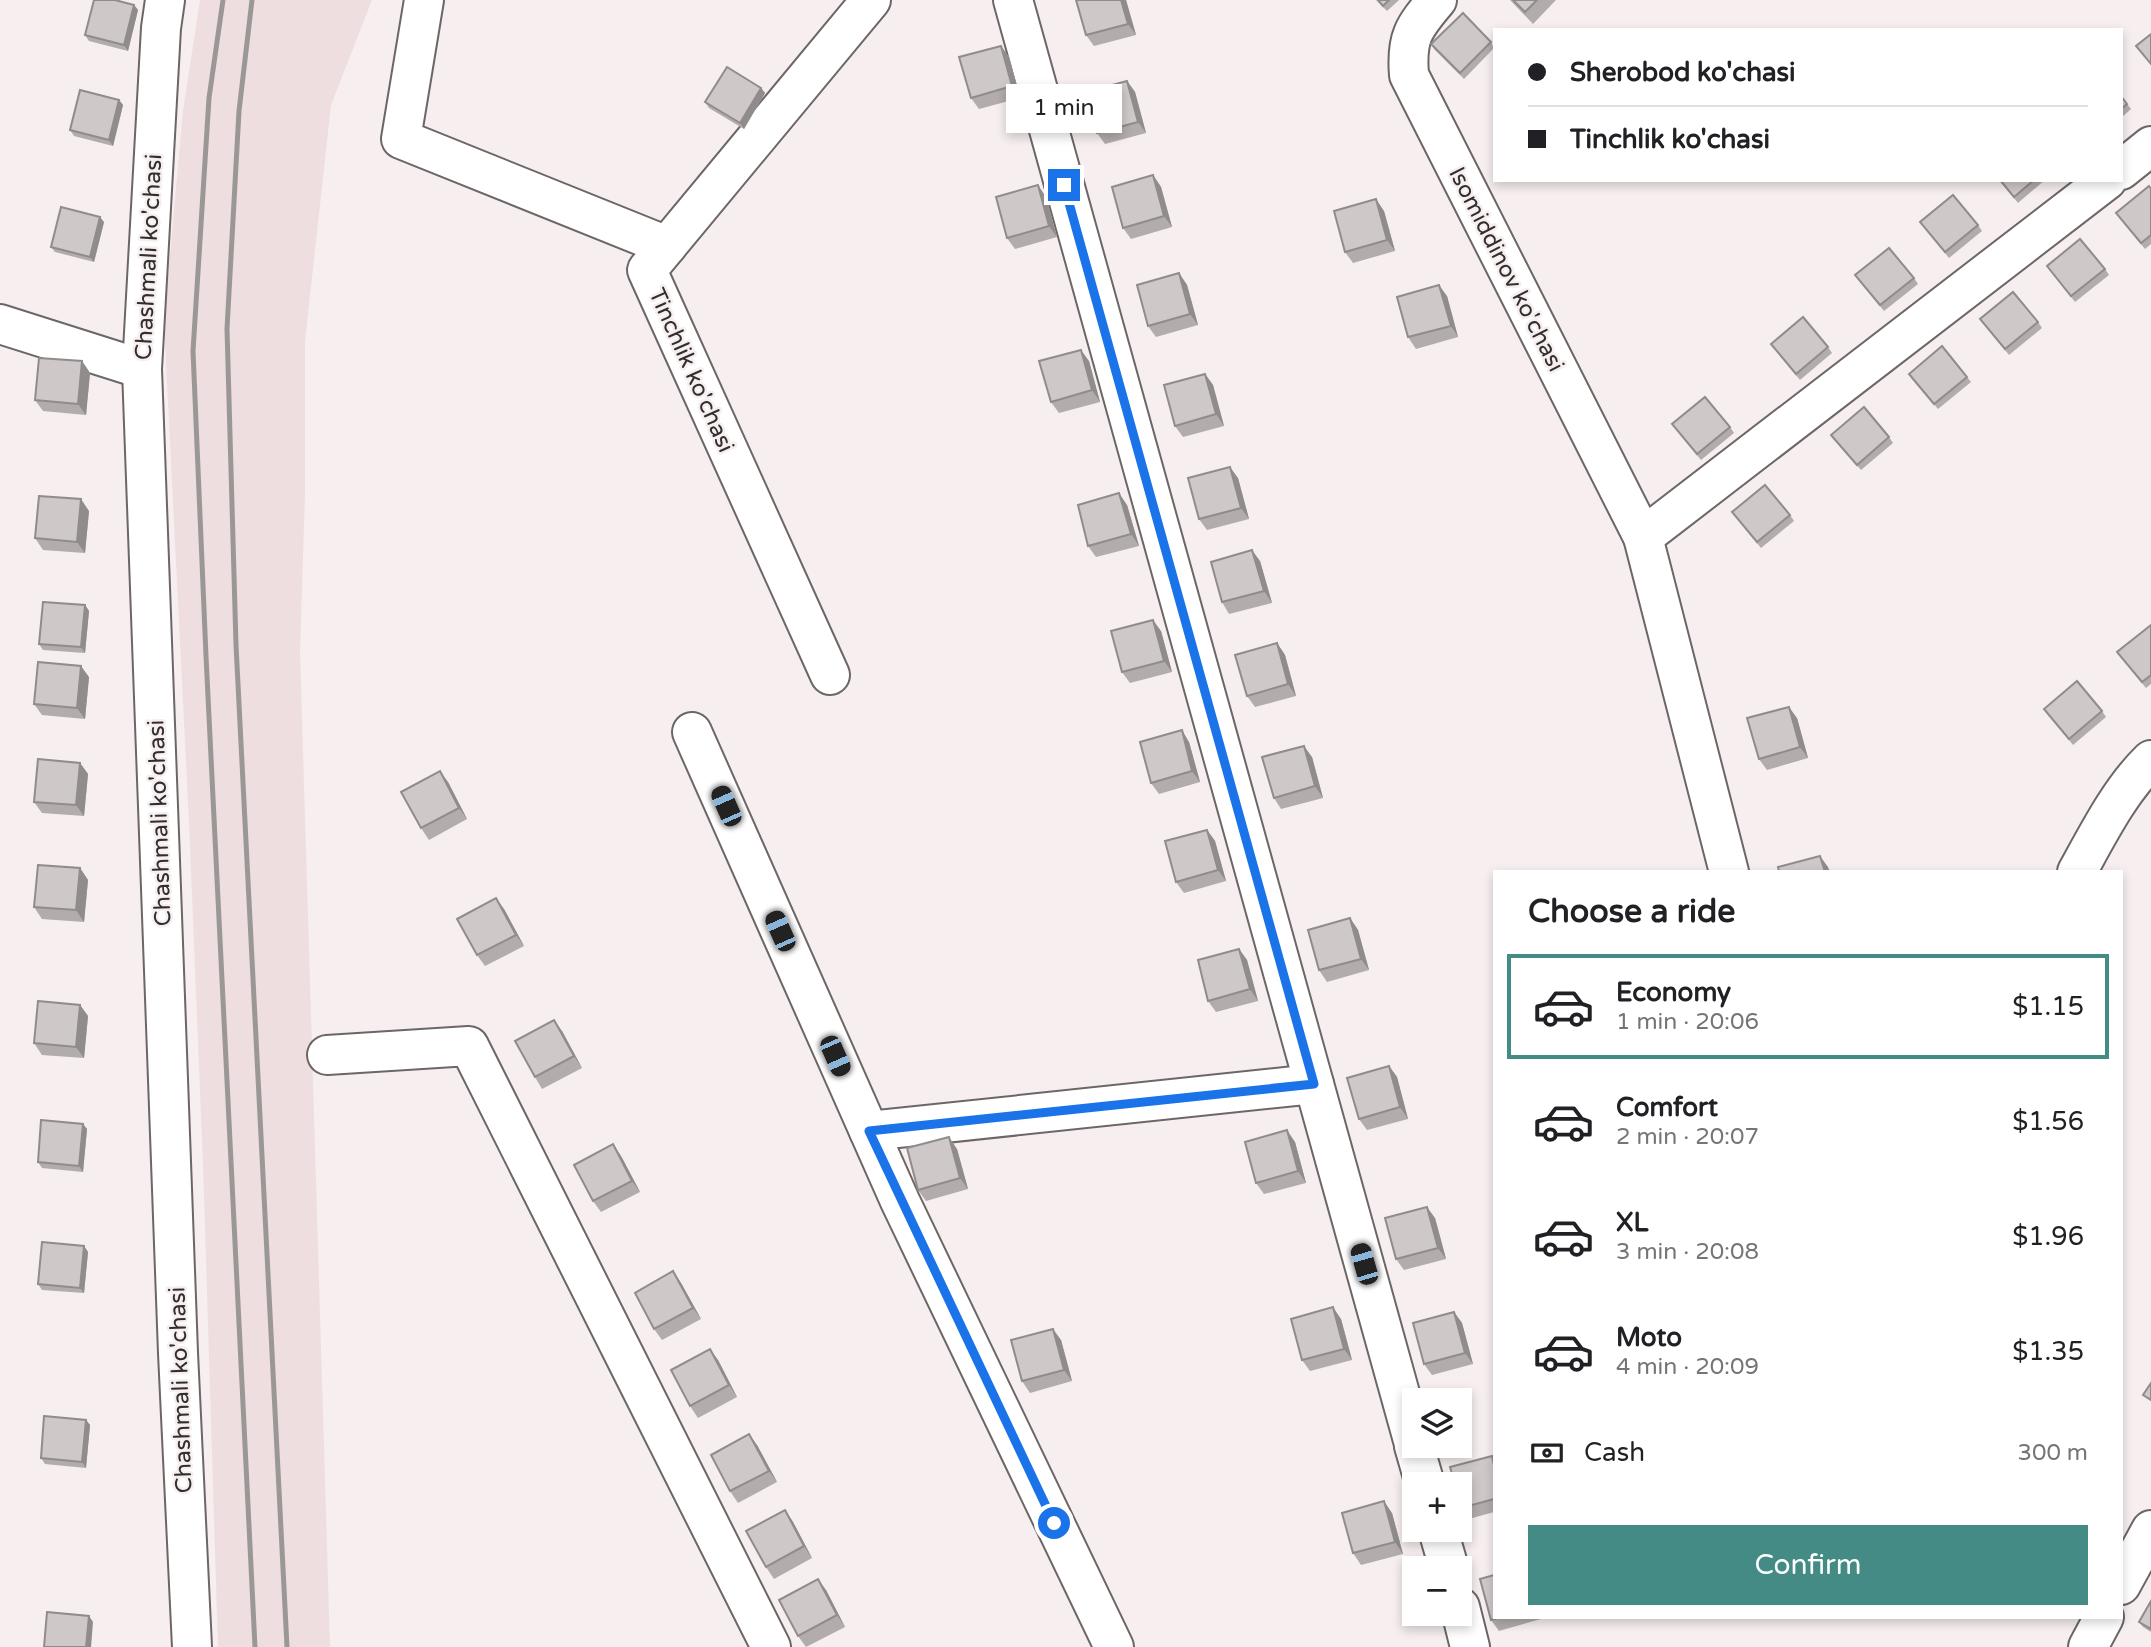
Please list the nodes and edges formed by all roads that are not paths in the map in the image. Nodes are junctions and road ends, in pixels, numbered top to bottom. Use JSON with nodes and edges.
{"nodes":[{"id":1,"x":165,"y":0,"type":"edge"},
{"id":2,"x":424,"y":0,"type":"edge"},
{"id":3,"x":871,"y":0,"type":"edge"},
{"id":4,"x":1013,"y":0,"type":"edge"},
{"id":5,"x":1437,"y":0,"type":"edge"},
{"id":6,"x":2151,"y":146,"type":"edge"},
{"id":7,"x":2123,"y":168,"type":"edge"},
{"id":8,"x":2104,"y":182,"type":"edge"},
{"id":9,"x":667,"y":246,"type":"junction"},
{"id":10,"x":0,"y":324,"type":"edge"},
{"id":11,"x":142,"y":369,"type":"junction"},
{"id":12,"x":1643,"y":537,"type":"junction"},
{"id":13,"x":830,"y":675,"type":"dead end"},
{"id":14,"x":692,"y":732,"type":"dead end"},
{"id":15,"x":2151,"y":760,"type":"edge"},
{"id":16,"x":1727,"y":870,"type":"edge"},
{"id":17,"x":2078,"y":870,"type":"edge"},
{"id":18,"x":327,"y":1055,"type":"dead end"},
{"id":19,"x":1314,"y":1084,"type":"junction"},
{"id":20,"x":869,"y":1131,"type":"junction"},
{"id":21,"x":1402,"y":1402,"type":"edge"},
{"id":22,"x":2151,"y":1530,"type":"edge"},
{"id":23,"x":2123,"y":1581,"type":"edge"},
{"id":24,"x":2103,"y":1619,"type":"edge"},
{"id":25,"x":1465,"y":1626,"type":"edge"},
{"id":26,"x":191,"y":1647,"type":"edge"},
{"id":27,"x":771,"y":1647,"type":"edge"},
{"id":28,"x":1114,"y":1647,"type":"edge"},
{"id":29,"x":1471,"y":1647,"type":"edge"},
{"id":30,"x":2088,"y":1647,"type":"edge"}],
"edges":[{"from":1,"to":11,"type":"street","name":"Chashmali ko'chasi"},
{"from":2,"to":9,"type":"street"},
{"from":3,"to":9,"type":"street","name":"Tinchlik ko'chasi"},
{"from":4,"to":19,"type":"street"},
{"from":5,"to":12,"type":"street","name":"Isomiddinov ko'chasi"},
{"from":6,"to":7,"type":"street"},
{"from":8,"to":12,"type":"street"},
{"from":9,"to":13,"type":"street","name":"Tinchlik ko'chasi"},
{"from":10,"to":11,"type":"street"},
{"from":11,"to":26,"type":"street","name":"Chashmali ko'chasi"},
{"from":12,"to":16,"type":"street","name":"Isomiddinov ko'chasi"},
{"from":14,"to":20,"type":"street"},
{"from":15,"to":17,"type":"street"},
{"from":18,"to":27,"type":"street"},
{"from":19,"to":20,"type":"street"},
{"from":19,"to":21,"type":"street"},
{"from":20,"to":28,"type":"street"},
{"from":22,"to":23,"type":"street"},
{"from":24,"to":30,"type":"street"},
{"from":25,"to":29,"type":"street"}]}
